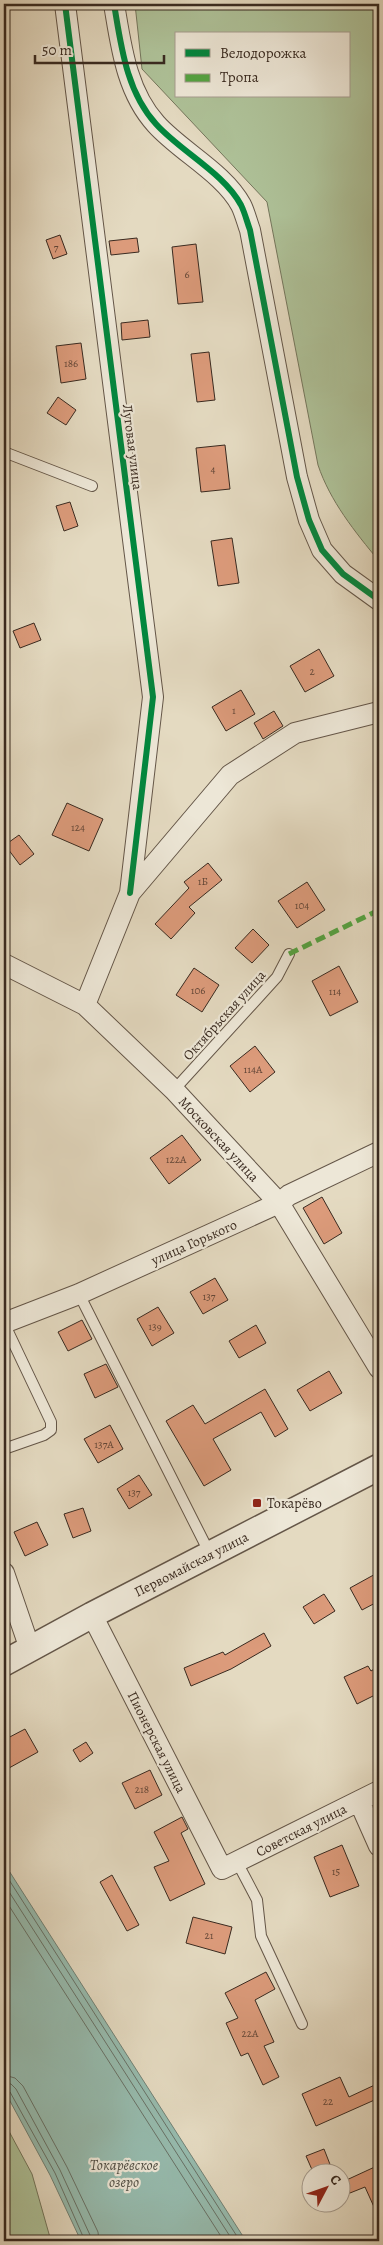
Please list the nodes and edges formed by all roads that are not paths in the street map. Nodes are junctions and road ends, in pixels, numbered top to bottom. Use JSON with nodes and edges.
{"nodes":[{"id":1,"x":65,"y":4,"type":"edge"},
{"id":2,"x":114,"y":4,"type":"edge"},
{"id":3,"x":4,"y":452,"type":"edge"},
{"id":4,"x":92,"y":486,"type":"dead end"},
{"id":5,"x":379,"y":600,"type":"edge"},
{"id":6,"x":379,"y":712,"type":"edge"},
{"id":7,"x":130,"y":893,"type":"junction"},
{"id":8,"x":289,"y":954,"type":"dead end"},
{"id":9,"x":4,"y":964,"type":"edge"},
{"id":10,"x":85,"y":1005,"type":"junction"},
{"id":11,"x":174,"y":1090,"type":"junction"},
{"id":12,"x":379,"y":1152,"type":"edge"},
{"id":13,"x":279,"y":1203,"type":"junction"},
{"id":14,"x":79,"y":1294,"type":"junction"},
{"id":15,"x":4,"y":1323,"type":"edge"},
{"id":16,"x":379,"y":1368,"type":"edge"},
{"id":17,"x":4,"y":1449,"type":"edge"},
{"id":18,"x":379,"y":1467,"type":"edge"},
{"id":19,"x":210,"y":1554,"type":"junction"},
{"id":20,"x":4,"y":1573,"type":"edge"},
{"id":21,"x":92,"y":1615,"type":"junction"},
{"id":22,"x":30,"y":1649,"type":"junction"},
{"id":23,"x":4,"y":1663,"type":"edge"},
{"id":24,"x":379,"y":1791,"type":"edge"},
{"id":25,"x":359,"y":1801,"type":"junction"},
{"id":26,"x":379,"y":1846,"type":"edge"},
{"id":27,"x":230,"y":1866,"type":"junction"},
{"id":28,"x":302,"y":2024,"type":"dead end"}],
"edges":[{"from":1,"to":7,"type":"street","name":"Луговая улица"},
{"from":2,"to":5,"type":"street"},
{"from":3,"to":4,"type":"lane"},
{"from":6,"to":7,"type":"street"},
{"from":7,"to":10,"type":"street"},
{"from":8,"to":11,"type":"lane","name":"Октябрьская улица"},
{"from":9,"to":10,"type":"street","name":"Московская улица"},
{"from":10,"to":11,"type":"street","name":"Московская улица"},
{"from":11,"to":13,"type":"street","name":"Московская улица"},
{"from":12,"to":13,"type":"street","name":"улица Горького"},
{"from":13,"to":14,"type":"street","name":"улица Горького"},
{"from":13,"to":16,"type":"street","name":"Московская улица"},
{"from":14,"to":15,"type":"street","name":"улица Горького"},
{"from":14,"to":19,"type":"lane"},
{"from":15,"to":17,"type":"lane"},
{"from":18,"to":19,"type":"street","name":"Первомайская улица"},
{"from":19,"to":21,"type":"street","name":"Первомайская улица"},
{"from":20,"to":22,"type":"street"},
{"from":21,"to":22,"type":"street","name":"Первомайская улица"},
{"from":21,"to":27,"type":"street","name":"Пионерская улица"},
{"from":22,"to":23,"type":"street","name":"Первомайская улица"},
{"from":24,"to":25,"type":"street","name":"Советская улица"},
{"from":25,"to":26,"type":"street"},
{"from":25,"to":27,"type":"street","name":"Советская улица"},
{"from":27,"to":28,"type":"lane"}]}
